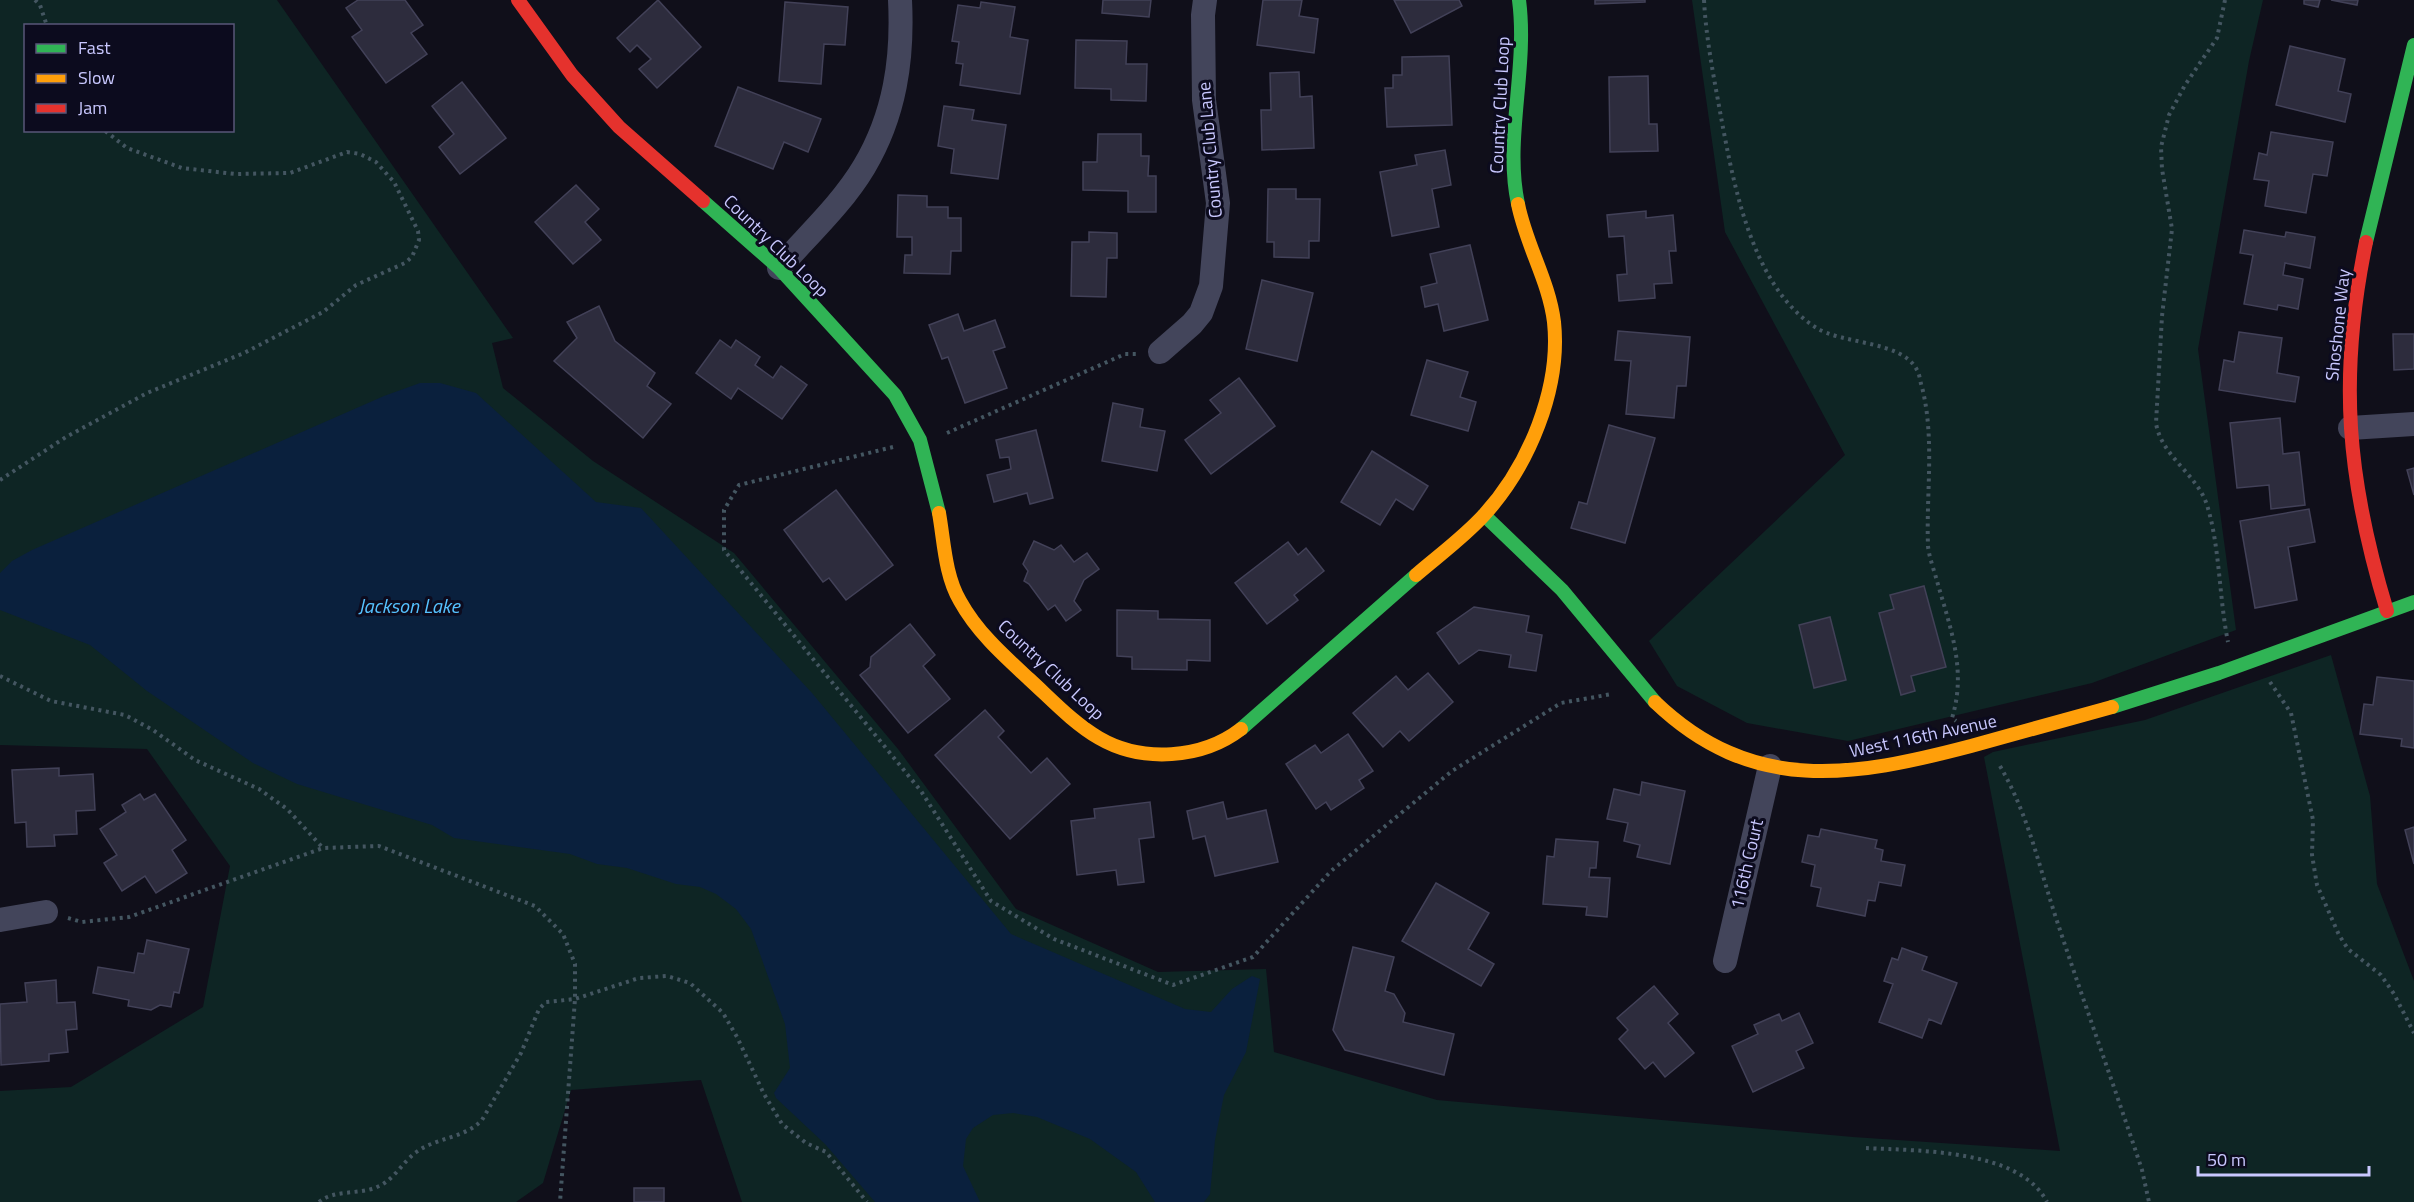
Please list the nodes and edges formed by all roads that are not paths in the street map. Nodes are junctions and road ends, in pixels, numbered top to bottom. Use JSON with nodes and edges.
{"nodes":[{"id":1,"x":518,"y":0,"type":"edge"},
{"id":2,"x":900,"y":0,"type":"edge"},
{"id":3,"x":1205,"y":0,"type":"edge"},
{"id":4,"x":1519,"y":0,"type":"edge"},
{"id":5,"x":2414,"y":45,"type":"edge"},
{"id":6,"x":779,"y":268,"type":"junction"},
{"id":7,"x":1160,"y":352,"type":"dead end"},
{"id":8,"x":2414,"y":424,"type":"edge"},
{"id":9,"x":2350,"y":428,"type":"junction"},
{"id":10,"x":1484,"y":515,"type":"junction"},
{"id":11,"x":2414,"y":602,"type":"edge"},
{"id":12,"x":2387,"y":611,"type":"junction"},
{"id":13,"x":1770,"y":766,"type":"junction"},
{"id":14,"x":46,"y":912,"type":"road end"},
{"id":15,"x":0,"y":920,"type":"edge"},
{"id":16,"x":1725,"y":961,"type":"dead end"}],
"edges":[{"from":1,"to":6,"type":"street","name":"Country Club Loop"},
{"from":2,"to":6,"type":"street"},
{"from":3,"to":7,"type":"street","name":"Country Club Lane"},
{"from":4,"to":10,"type":"street","name":"Country Club Loop"},
{"from":5,"to":9,"type":"street","name":"Shoshone Way"},
{"from":6,"to":10,"type":"street","name":"Country Club Loop"},
{"from":8,"to":9,"type":"street"},
{"from":9,"to":12,"type":"street","name":"Shoshone Way"},
{"from":10,"to":13,"type":"street","name":"West 116th Avenue"},
{"from":11,"to":12,"type":"street","name":"West 116th Avenue"},
{"from":12,"to":13,"type":"street","name":"West 116th Avenue"},
{"from":13,"to":16,"type":"street","name":"116th Court"},
{"from":14,"to":15,"type":"street"}]}
